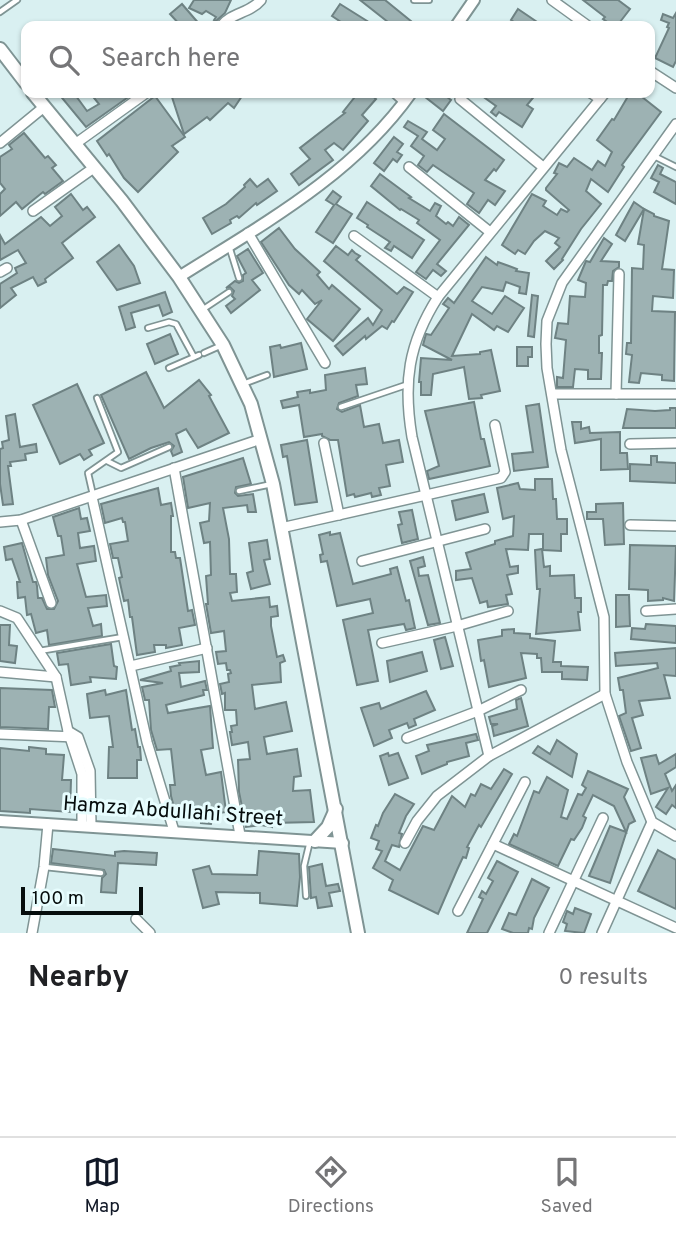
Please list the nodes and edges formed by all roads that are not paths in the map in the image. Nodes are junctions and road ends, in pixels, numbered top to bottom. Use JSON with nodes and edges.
{"nodes":[{"id":1,"x":17,"y":0,"type":"edge"},
{"id":2,"x":261,"y":0,"type":"edge"},
{"id":3,"x":414,"y":0,"type":"edge"},
{"id":4,"x":429,"y":0,"type":"edge"},
{"id":5,"x":474,"y":0,"type":"edge"},
{"id":6,"x":552,"y":0,"type":"edge"},
{"id":7,"x":0,"y":12,"type":"edge"},
{"id":8,"x":225,"y":21,"type":"edge"},
{"id":9,"x":459,"y":21,"type":"edge"},
{"id":10,"x":581,"y":21,"type":"edge"},
{"id":11,"x":0,"y":49,"type":"edge"},
{"id":12,"x":655,"y":74,"type":"edge"},
{"id":13,"x":21,"y":76,"type":"edge"},
{"id":14,"x":674,"y":83,"type":"edge"},
{"id":15,"x":37,"y":98,"type":"edge"},
{"id":16,"x":139,"y":98,"type":"edge"},
{"id":17,"x":398,"y":98,"type":"edge"},
{"id":18,"x":408,"y":98,"type":"edge"},
{"id":19,"x":600,"y":98,"type":"edge"},
{"id":20,"x":460,"y":99,"type":"dead end"},
{"id":21,"x":404,"y":103,"type":"junction"},
{"id":22,"x":44,"y":107,"type":"junction"},
{"id":23,"x":676,"y":124,"type":"edge"},
{"id":24,"x":0,"y":143,"type":"edge"},
{"id":25,"x":75,"y":144,"type":"junction"},
{"id":26,"x":653,"y":156,"type":"junction"},
{"id":27,"x":95,"y":167,"type":"junction"},
{"id":28,"x":409,"y":167,"type":"dead end"},
{"id":29,"x":543,"y":167,"type":"junction"},
{"id":30,"x":676,"y":167,"type":"edge"},
{"id":31,"x":33,"y":211,"type":"dead end"},
{"id":32,"x":490,"y":232,"type":"junction"},
{"id":33,"x":248,"y":233,"type":"junction"},
{"id":34,"x":354,"y":236,"type":"dead end"},
{"id":35,"x":229,"y":245,"type":"junction"},
{"id":36,"x":620,"y":274,"type":"dead end"},
{"id":37,"x":179,"y":277,"type":"junction"},
{"id":38,"x":239,"y":278,"type":"dead end"},
{"id":39,"x":229,"y":292,"type":"dead end"},
{"id":40,"x":439,"y":297,"type":"junction"},
{"id":41,"x":201,"y":311,"type":"junction"},
{"id":42,"x":148,"y":328,"type":"dead end"},
{"id":43,"x":223,"y":345,"type":"junction"},
{"id":44,"x":199,"y":355,"type":"junction"},
{"id":45,"x":325,"y":363,"type":"dead end"},
{"id":46,"x":169,"y":368,"type":"dead end"},
{"id":47,"x":267,"y":375,"type":"dead end"},
{"id":48,"x":242,"y":385,"type":"junction"},
{"id":49,"x":407,"y":385,"type":"junction"},
{"id":50,"x":552,"y":394,"type":"junction"},
{"id":51,"x":616,"y":394,"type":"junction"},
{"id":52,"x":676,"y":394,"type":"edge"},
{"id":53,"x":97,"y":398,"type":"dead end"},
{"id":54,"x":341,"y":407,"type":"dead end"},
{"id":55,"x":495,"y":425,"type":"dead end"},
{"id":56,"x":261,"y":439,"type":"junction"},
{"id":57,"x":324,"y":443,"type":"dead end"},
{"id":58,"x":676,"y":443,"type":"edge"},
{"id":59,"x":629,"y":444,"type":"dead end"},
{"id":60,"x":169,"y":447,"type":"dead end"},
{"id":61,"x":107,"y":461,"type":"junction"},
{"id":62,"x":174,"y":468,"type":"junction"},
{"id":63,"x":273,"y":484,"type":"junction"},
{"id":64,"x":239,"y":491,"type":"dead end"},
{"id":65,"x":426,"y":495,"type":"junction"},
{"id":66,"x":93,"y":496,"type":"junction"},
{"id":67,"x":339,"y":515,"type":"junction"},
{"id":68,"x":21,"y":520,"type":"junction"},
{"id":69,"x":0,"y":522,"type":"edge"},
{"id":70,"x":631,"y":525,"type":"dead end"},
{"id":71,"x":676,"y":526,"type":"edge"},
{"id":72,"x":281,"y":528,"type":"junction"},
{"id":73,"x":485,"y":529,"type":"dead end"},
{"id":74,"x":437,"y":541,"type":"junction"},
{"id":75,"x":362,"y":561,"type":"dead end"},
{"id":76,"x":51,"y":603,"type":"dead end"},
{"id":77,"x":676,"y":609,"type":"edge"},
{"id":78,"x":0,"y":611,"type":"edge"},
{"id":79,"x":508,"y":611,"type":"dead end"},
{"id":80,"x":646,"y":611,"type":"dead end"},
{"id":81,"x":457,"y":626,"type":"junction"},
{"id":82,"x":124,"y":637,"type":"junction"},
{"id":83,"x":382,"y":643,"type":"dead end"},
{"id":84,"x":207,"y":648,"type":"junction"},
{"id":85,"x":39,"y":651,"type":"junction"},
{"id":86,"x":131,"y":666,"type":"junction"},
{"id":87,"x":0,"y":672,"type":"edge"},
{"id":88,"x":55,"y":677,"type":"junction"},
{"id":89,"x":521,"y":690,"type":"dead end"},
{"id":90,"x":605,"y":694,"type":"junction"},
{"id":91,"x":478,"y":711,"type":"junction"},
{"id":92,"x":0,"y":734,"type":"edge"},
{"id":93,"x":72,"y":735,"type":"junction"},
{"id":94,"x":407,"y":738,"type":"dead end"},
{"id":95,"x":488,"y":757,"type":"junction"},
{"id":96,"x":525,"y":782,"type":"dead end"},
{"id":97,"x":336,"y":809,"type":"junction"},
{"id":98,"x":603,"y":818,"type":"dead end"},
{"id":99,"x":0,"y":821,"type":"edge"},
{"id":100,"x":652,"y":822,"type":"junction"},
{"id":101,"x":48,"y":824,"type":"junction"},
{"id":102,"x":86,"y":826,"type":"junction"},
{"id":103,"x":174,"y":831,"type":"junction"},
{"id":104,"x":240,"y":835,"type":"junction"},
{"id":105,"x":676,"y":836,"type":"edge"},
{"id":106,"x":313,"y":841,"type":"junction"},
{"id":107,"x":343,"y":843,"type":"junction"},
{"id":108,"x":405,"y":843,"type":"dead end"},
{"id":109,"x":493,"y":844,"type":"junction"},
{"id":110,"x":44,"y":867,"type":"junction"},
{"id":111,"x":101,"y":873,"type":"dead end"},
{"id":112,"x":573,"y":882,"type":"junction"},
{"id":113,"x":306,"y":896,"type":"dead end"},
{"id":114,"x":616,"y":902,"type":"junction"},
{"id":115,"x":458,"y":911,"type":"dead end"},
{"id":116,"x":136,"y":919,"type":"dead end"},
{"id":117,"x":676,"y":928,"type":"edge"},
{"id":118,"x":32,"y":933,"type":"edge"},
{"id":119,"x":150,"y":933,"type":"edge"},
{"id":120,"x":358,"y":933,"type":"edge"},
{"id":121,"x":549,"y":933,"type":"edge"},
{"id":122,"x":602,"y":933,"type":"edge"}],
"edges":[{"from":1,"to":7,"type":"lane"},
{"from":2,"to":8,"type":"street"},
{"from":3,"to":4,"type":"lane"},
{"from":5,"to":9,"type":"street"},
{"from":6,"to":10,"type":"street"},
{"from":11,"to":13,"type":"main road"},
{"from":12,"to":14,"type":"street"},
{"from":15,"to":22,"type":"main road"},
{"from":16,"to":25,"type":"street"},
{"from":17,"to":21,"type":"lane"},
{"from":18,"to":21,"type":"street"},
{"from":19,"to":29,"type":"street"},
{"from":20,"to":29,"type":"street"},
{"from":21,"to":33,"type":"street"},
{"from":22,"to":24,"type":"street"},
{"from":22,"to":25,"type":"main road"},
{"from":23,"to":26,"type":"street"},
{"from":25,"to":27,"type":"main road"},
{"from":26,"to":30,"type":"lane"},
{"from":26,"to":50,"type":"street"},
{"from":27,"to":31,"type":"street"},
{"from":27,"to":37,"type":"main road"},
{"from":28,"to":32,"type":"street"},
{"from":29,"to":32,"type":"street"},
{"from":32,"to":40,"type":"street"},
{"from":33,"to":35,"type":"street"},
{"from":33,"to":45,"type":"street"},
{"from":34,"to":40,"type":"street"},
{"from":35,"to":37,"type":"street"},
{"from":35,"to":38,"type":"lane"},
{"from":36,"to":51,"type":"street"},
{"from":37,"to":41,"type":"main road"},
{"from":39,"to":41,"type":"lane"},
{"from":40,"to":49,"type":"street"},
{"from":41,"to":43,"type":"main road"},
{"from":42,"to":44,"type":"lane"},
{"from":43,"to":44,"type":"lane"},
{"from":43,"to":48,"type":"main road"},
{"from":44,"to":46,"type":"lane"},
{"from":47,"to":48,"type":"lane"},
{"from":48,"to":56,"type":"main road"},
{"from":49,"to":54,"type":"lane"},
{"from":49,"to":65,"type":"street"},
{"from":50,"to":51,"type":"street"},
{"from":50,"to":90,"type":"street"},
{"from":51,"to":52,"type":"street"},
{"from":53,"to":61,"type":"lane"},
{"from":55,"to":65,"type":"street"},
{"from":56,"to":62,"type":"street"},
{"from":56,"to":63,"type":"main road"},
{"from":57,"to":67,"type":"street"},
{"from":58,"to":59,"type":"street"},
{"from":60,"to":61,"type":"lane"},
{"from":61,"to":66,"type":"lane"},
{"from":62,"to":66,"type":"street"},
{"from":62,"to":84,"type":"street"},
{"from":63,"to":64,"type":"lane"},
{"from":63,"to":72,"type":"main road"},
{"from":65,"to":67,"type":"street"},
{"from":65,"to":74,"type":"street"},
{"from":66,"to":68,"type":"street"},
{"from":66,"to":82,"type":"street"},
{"from":67,"to":72,"type":"street"},
{"from":68,"to":69,"type":"street"},
{"from":68,"to":76,"type":"street"},
{"from":70,"to":71,"type":"street"},
{"from":72,"to":97,"type":"main road"},
{"from":73,"to":74,"type":"street"},
{"from":74,"to":75,"type":"street"},
{"from":74,"to":81,"type":"street"},
{"from":77,"to":80,"type":"street"},
{"from":78,"to":85,"type":"street"},
{"from":79,"to":81,"type":"street"},
{"from":81,"to":83,"type":"street"},
{"from":81,"to":91,"type":"street"},
{"from":82,"to":85,"type":"lane"},
{"from":82,"to":86,"type":"street"},
{"from":84,"to":86,"type":"street"},
{"from":84,"to":104,"type":"street"},
{"from":85,"to":88,"type":"street"},
{"from":86,"to":103,"type":"street"},
{"from":87,"to":88,"type":"street"},
{"from":88,"to":93,"type":"street"},
{"from":89,"to":91,"type":"street"},
{"from":90,"to":95,"type":"street"},
{"from":90,"to":100,"type":"street"},
{"from":91,"to":94,"type":"street"},
{"from":91,"to":95,"type":"street"},
{"from":92,"to":93,"type":"street"},
{"from":93,"to":102,"type":"street"},
{"from":95,"to":108,"type":"street"},
{"from":96,"to":109,"type":"street"},
{"from":97,"to":106,"type":"main road"},
{"from":97,"to":107,"type":"main road"},
{"from":98,"to":112,"type":"street"},
{"from":99,"to":101,"type":"street","name":"Hamza Abdullahi Street"},
{"from":100,"to":105,"type":"street"},
{"from":100,"to":114,"type":"street"},
{"from":101,"to":102,"type":"street","name":"Hamza Abdullahi Street"},
{"from":101,"to":110,"type":"street"},
{"from":102,"to":103,"type":"street","name":"Hamza Abdullahi Street"},
{"from":103,"to":104,"type":"street","name":"Hamza Abdullahi Street"},
{"from":104,"to":106,"type":"street","name":"Hamza Abdullahi Street"},
{"from":106,"to":107,"type":"street","name":"Hamza Abdullahi Street"},
{"from":106,"to":113,"type":"lane"},
{"from":107,"to":120,"type":"main road"},
{"from":109,"to":112,"type":"street"},
{"from":109,"to":115,"type":"street"},
{"from":110,"to":111,"type":"lane"},
{"from":110,"to":118,"type":"street"},
{"from":112,"to":114,"type":"street"},
{"from":112,"to":121,"type":"street"},
{"from":114,"to":117,"type":"street"},
{"from":114,"to":122,"type":"street"},
{"from":116,"to":119,"type":"street"}]}
